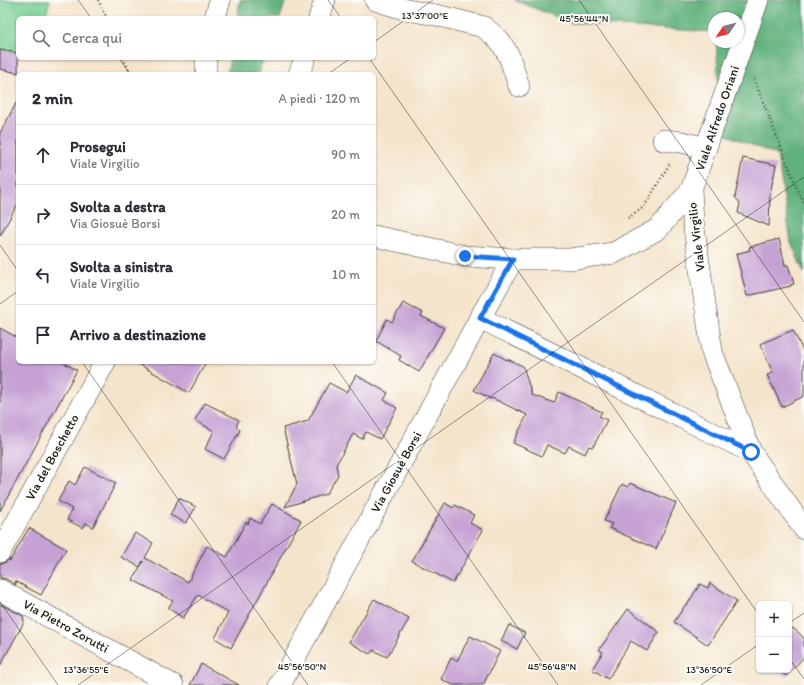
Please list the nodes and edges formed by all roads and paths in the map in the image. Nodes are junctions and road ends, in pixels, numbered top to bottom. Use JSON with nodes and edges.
{"nodes":[{"id":1,"x":98,"y":0,"type":"edge"},
{"id":2,"x":220,"y":0,"type":"edge"},
{"id":3,"x":325,"y":0,"type":"edge"},
{"id":4,"x":375,"y":0,"type":"edge"},
{"id":5,"x":758,"y":0,"type":"edge"},
{"id":6,"x":433,"y":7,"type":"edge"},
{"id":7,"x":106,"y":16,"type":"edge"},
{"id":8,"x":216,"y":16,"type":"edge"},
{"id":9,"x":319,"y":16,"type":"edge"},
{"id":10,"x":744,"y":38,"type":"edge"},
{"id":11,"x":741,"y":48,"type":"edge"},
{"id":12,"x":743,"y":48,"type":"edge"},
{"id":13,"x":125,"y":60,"type":"edge"},
{"id":14,"x":206,"y":60,"type":"edge"},
{"id":15,"x":304,"y":60,"type":"edge"},
{"id":16,"x":130,"y":72,"type":"edge"},
{"id":17,"x":206,"y":72,"type":"edge"},
{"id":18,"x":300,"y":72,"type":"edge"},
{"id":19,"x":519,"y":86,"type":"dead end"},
{"id":20,"x":673,"y":141,"type":"joint"},
{"id":21,"x":706,"y":148,"type":"junction"},
{"id":22,"x":691,"y":190,"type":"junction"},
{"id":23,"x":804,"y":203,"type":"edge"},
{"id":24,"x":625,"y":221,"type":"dead end"},
{"id":25,"x":376,"y":236,"type":"edge"},
{"id":26,"x":513,"y":259,"type":"junction"},
{"id":27,"x":480,"y":318,"type":"junction"},
{"id":28,"x":104,"y":364,"type":"edge"},
{"id":29,"x":751,"y":452,"type":"junction"},
{"id":30,"x":804,"y":529,"type":"edge"},
{"id":31,"x":0,"y":552,"type":"edge"},
{"id":32,"x":0,"y":590,"type":"edge"},
{"id":33,"x":173,"y":685,"type":"edge"},
{"id":34,"x":280,"y":685,"type":"edge"}],
"edges":[{"from":1,"to":7,"type":"path"},
{"from":2,"to":8,"type":"street"},
{"from":3,"to":9,"type":"street"},
{"from":4,"to":6,"type":"street"},
{"from":5,"to":10,"type":"street","name":"Viale Alfredo Oriani"},
{"from":6,"to":19,"type":"street"},
{"from":11,"to":21,"type":"street","name":"Viale Alfredo Oriani"},
{"from":12,"to":23,"type":"path"},
{"from":13,"to":16,"type":"path"},
{"from":14,"to":17,"type":"street"},
{"from":15,"to":18,"type":"street"},
{"from":20,"to":21,"type":"street"},
{"from":20,"to":24,"type":"path"},
{"from":21,"to":22,"type":"street","name":"Viale Alfredo Oriani"},
{"from":22,"to":26,"type":"street","name":"Viale Virgilio"},
{"from":22,"to":29,"type":"street","name":"Viale Virgilio"},
{"from":25,"to":26,"type":"street","name":"Viale Virgilio"},
{"from":26,"to":27,"type":"street","name":"Via Giosuè Borsi"},
{"from":27,"to":29,"type":"street","name":"Viale Virgilio"},
{"from":27,"to":34,"type":"street","name":"Via Giosuè Borsi"},
{"from":28,"to":31,"type":"street","name":"Via del Boschetto"},
{"from":29,"to":30,"type":"street","name":"Viale Virgilio"},
{"from":32,"to":33,"type":"street","name":"Via Pietro Zorutti"}]}
